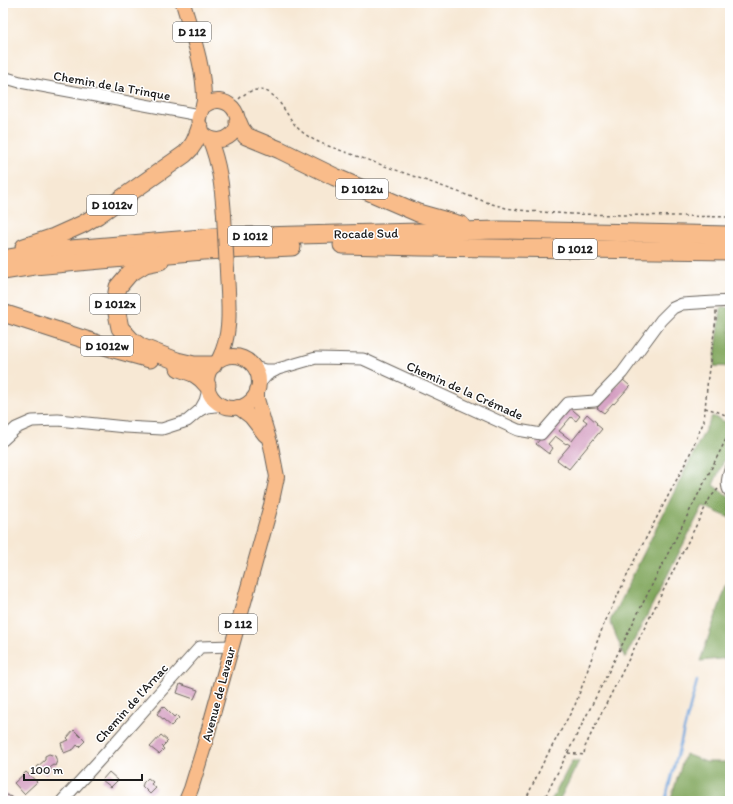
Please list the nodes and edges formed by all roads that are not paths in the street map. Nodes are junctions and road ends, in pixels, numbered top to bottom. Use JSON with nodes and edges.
{"nodes":[{"id":1,"x":184,"y":3,"type":"edge"},
{"id":2,"x":200,"y":61,"type":"junction"},
{"id":3,"x":3,"y":76,"type":"edge"},
{"id":4,"x":231,"y":116,"type":"junction"},
{"id":5,"x":203,"y":122,"type":"junction"},
{"id":6,"x":221,"y":181,"type":"junction"},
{"id":7,"x":499,"y":230,"type":"junction"},
{"id":8,"x":730,"y":235,"type":"edge"},
{"id":9,"x":730,"y":250,"type":"edge"},
{"id":10,"x":203,"y":251,"type":"junction"},
{"id":11,"x":3,"y":252,"type":"edge"},
{"id":12,"x":3,"y":259,"type":"edge"},
{"id":13,"x":3,"y":271,"type":"edge"},
{"id":14,"x":730,"y":301,"type":"edge"},
{"id":15,"x":3,"y":313,"type":"edge"},
{"id":16,"x":229,"y":316,"type":"junction"},
{"id":17,"x":216,"y":362,"type":"junction"},
{"id":18,"x":250,"y":363,"type":"junction"},
{"id":19,"x":278,"y":369,"type":"junction"},
{"id":20,"x":258,"y":387,"type":"junction"},
{"id":21,"x":208,"y":388,"type":"junction"},
{"id":22,"x":231,"y":407,"type":"junction"},
{"id":23,"x":200,"y":410,"type":"junction"},
{"id":24,"x":3,"y":440,"type":"edge"},
{"id":25,"x":271,"y":446,"type":"junction"},
{"id":26,"x":728,"y":475,"type":"edge"},
{"id":27,"x":730,"y":492,"type":"edge"},
{"id":28,"x":232,"y":646,"type":"junction"},
{"id":29,"x":62,"y":801,"type":"edge"},
{"id":30,"x":186,"y":801,"type":"edge"}],
"edges":[{"from":1,"to":2,"type":"main road","number":"D 112"},
{"from":2,"to":4,"type":"main road","number":"D 112"},
{"from":2,"to":5,"type":"main road","number":"D 112"},
{"from":3,"to":5,"type":"street","name":"Chemin de la Trinque"},
{"from":4,"to":5,"type":"main road"},
{"from":4,"to":5,"type":"main road"},
{"from":4,"to":6,"type":"main road","number":"D 112"},
{"from":4,"to":7,"type":"highway","number":"D 1012u"},
{"from":5,"to":6,"type":"main road","number":"D 112"},
{"from":5,"to":11,"type":"highway","number":"D 1012v"},
{"from":6,"to":16,"type":"main road","number":"D 112","bridge":true},
{"from":7,"to":8,"type":"highway","name":"Rocade Sud","number":"D 1012"},
{"from":7,"to":12,"type":"highway","name":"Rocade Sud","number":"D 1012"},
{"from":9,"to":10,"type":"highway","name":"Rocade Sud","number":"D 1012"},
{"from":10,"to":13,"type":"highway","name":"Rocade Sud"},
{"from":10,"to":17,"type":"highway","number":"D 1012x"},
{"from":14,"to":19,"type":"street","name":"Chemin de la Crémade"},
{"from":15,"to":21,"type":"highway","number":"D 1012w"},
{"from":16,"to":17,"type":"main road","number":"D 112"},
{"from":16,"to":18,"type":"main road","number":"D 112"},
{"from":17,"to":18,"type":"main road"},
{"from":17,"to":21,"type":"main road"},
{"from":18,"to":19,"type":"street"},
{"from":18,"to":20,"type":"main road"},
{"from":19,"to":20,"type":"street"},
{"from":20,"to":22,"type":"main road"},
{"from":20,"to":25,"type":"main road","number":"D 112"},
{"from":21,"to":22,"type":"main road"},
{"from":21,"to":23,"type":"street"},
{"from":22,"to":23,"type":"street"},
{"from":22,"to":25,"type":"main road","number":"D 112"},
{"from":23,"to":24,"type":"street"},
{"from":25,"to":28,"type":"main road","name":"Avenue de Lavaur","number":"D 112"},
{"from":26,"to":27,"type":"street"},
{"from":28,"to":29,"type":"street","name":"Chemin de l'Arnac"},
{"from":28,"to":30,"type":"main road","name":"Avenue de Lavaur","number":"D 112"}]}
